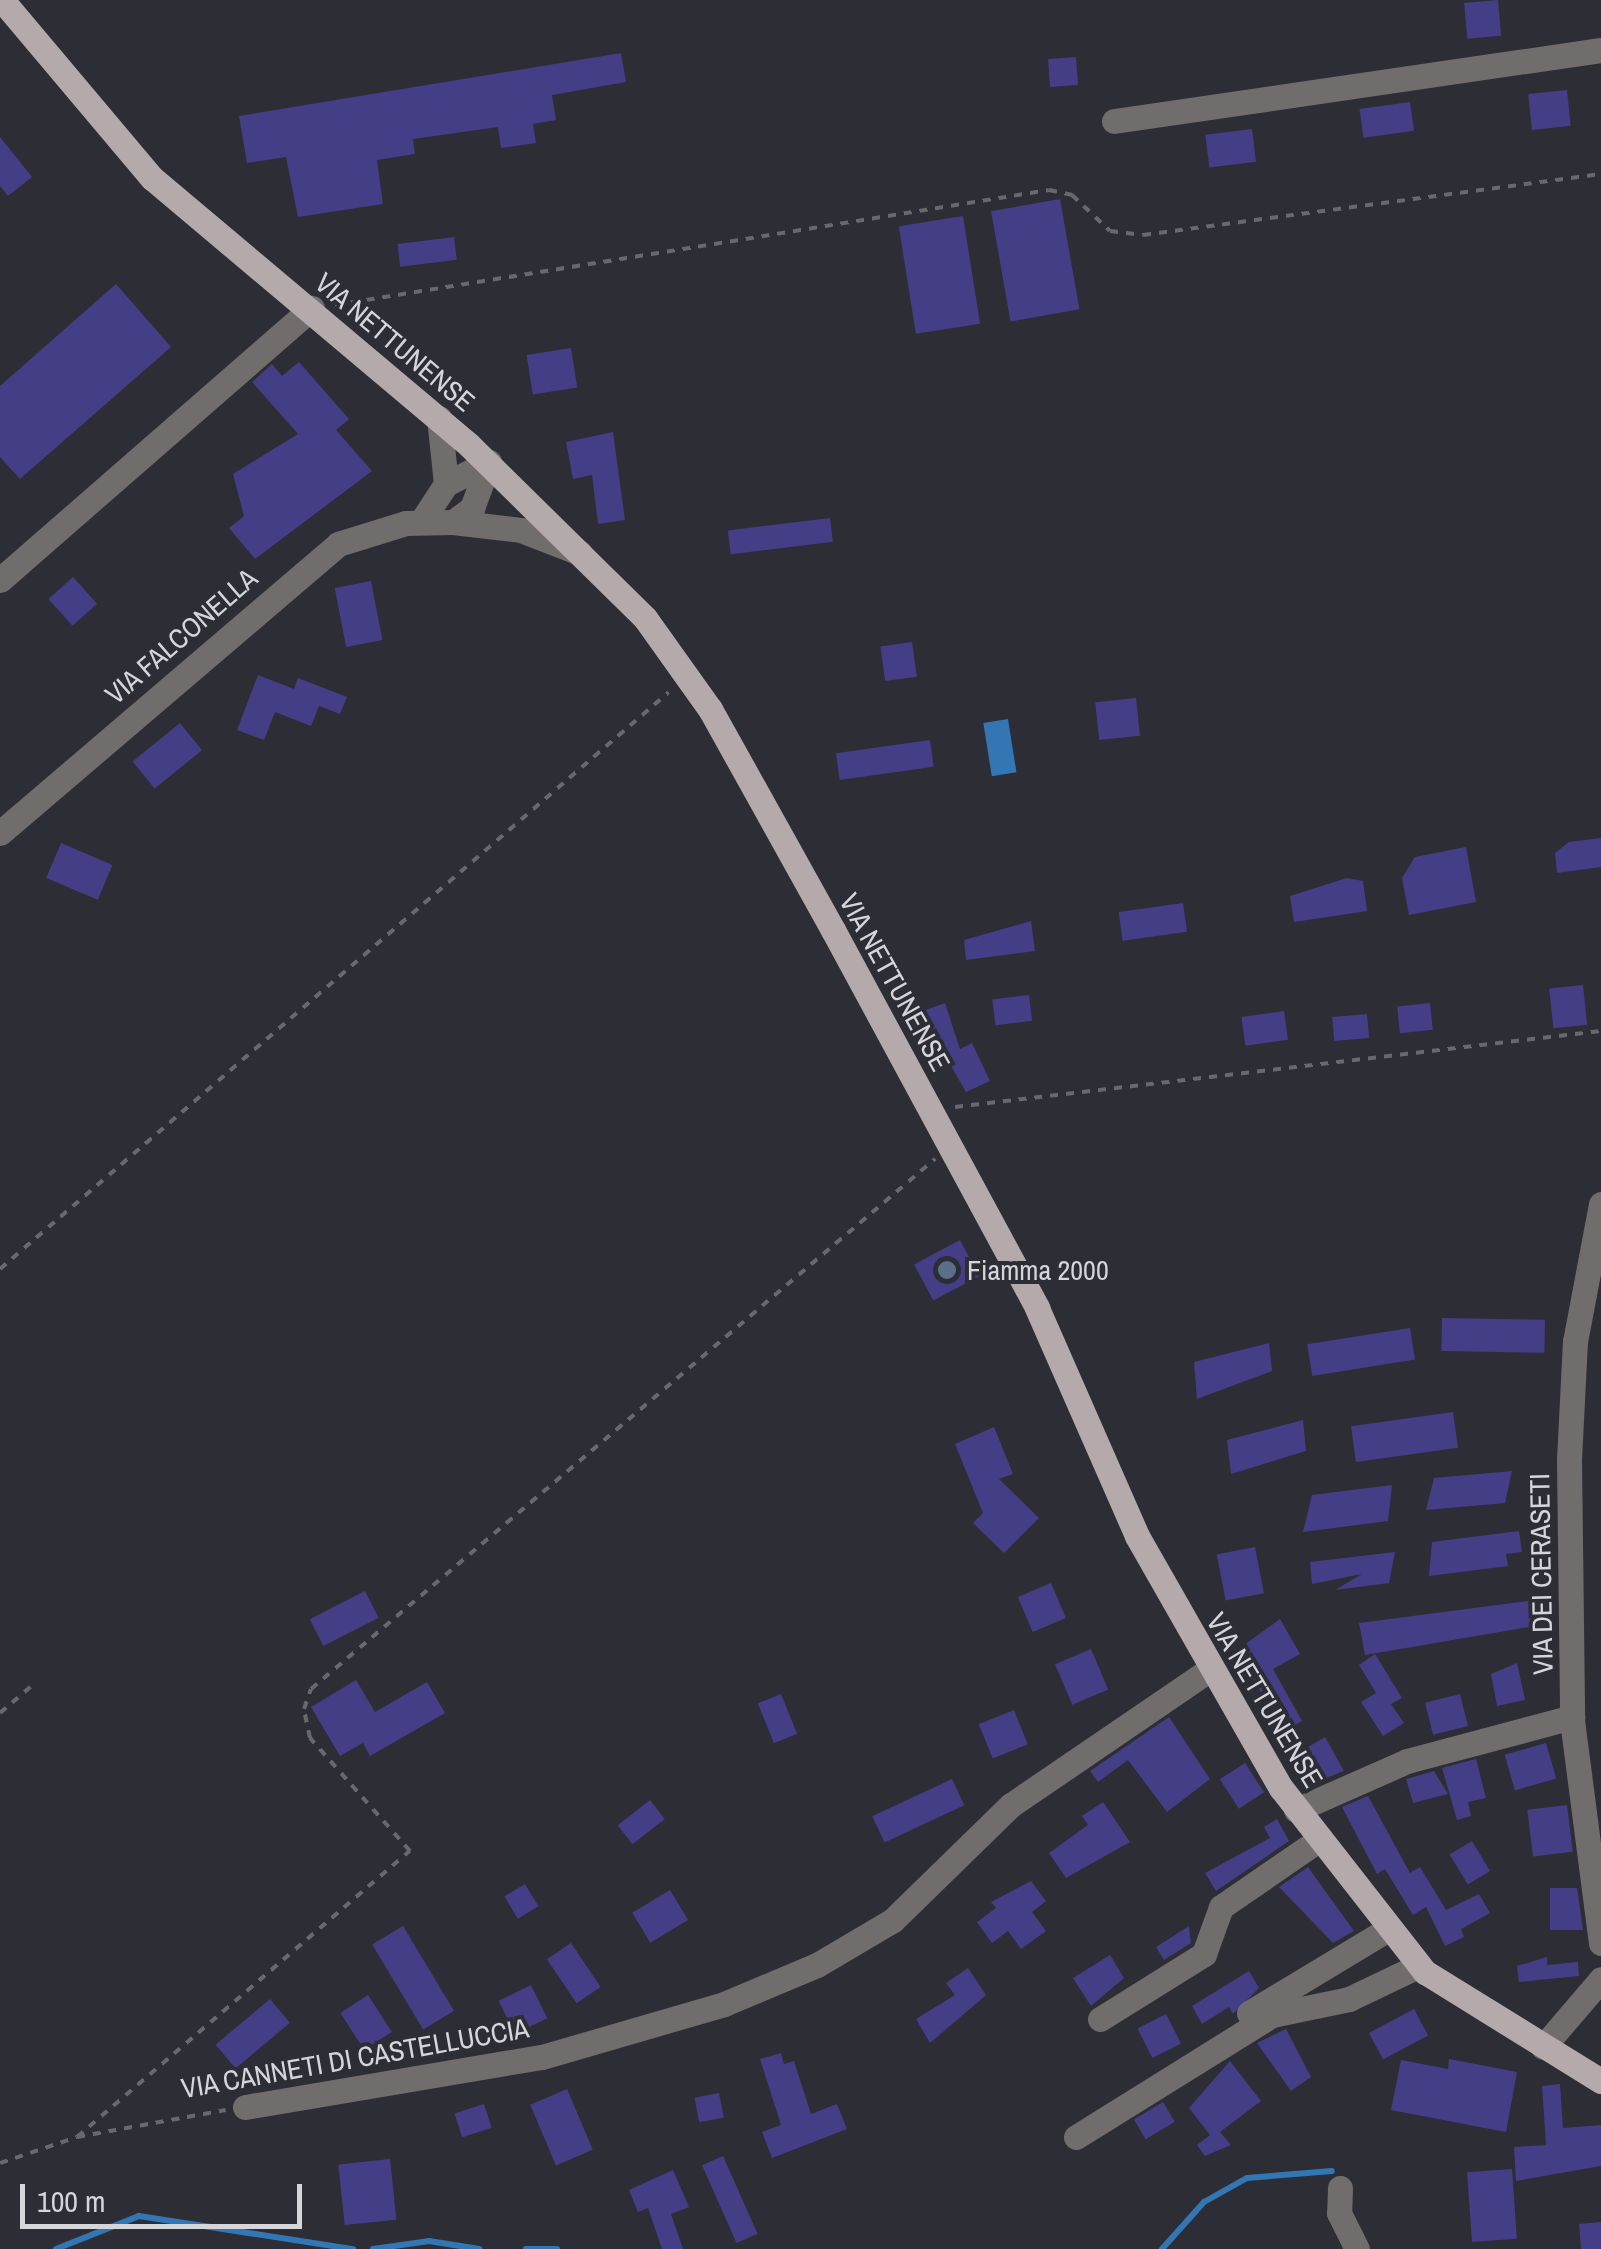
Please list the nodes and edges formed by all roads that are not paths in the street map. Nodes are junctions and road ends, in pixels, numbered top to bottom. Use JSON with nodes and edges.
{"nodes":[{"id":1,"x":2,"y":0,"type":"edge"},
{"id":2,"x":1601,"y":50,"type":"edge"},
{"id":3,"x":1114,"y":121,"type":"dead end"},
{"id":4,"x":312,"y":308,"type":"junction"},
{"id":5,"x":439,"y":418,"type":"junction"},
{"id":6,"x":489,"y":462,"type":"junction"},
{"id":7,"x":446,"y":484,"type":"junction"},
{"id":8,"x":421,"y":522,"type":"junction"},
{"id":9,"x":454,"y":522,"type":"junction"},
{"id":10,"x":589,"y":557,"type":"junction"},
{"id":11,"x":0,"y":580,"type":"edge"},
{"id":12,"x":0,"y":833,"type":"edge"},
{"id":13,"x":1601,"y":1204,"type":"edge"},
{"id":14,"x":1209,"y":1670,"type":"junction"},
{"id":15,"x":1572,"y":1716,"type":"junction"},
{"id":16,"x":1296,"y":1810,"type":"junction"},
{"id":17,"x":1317,"y":1841,"type":"junction"},
{"id":18,"x":1385,"y":1931,"type":"junction"},
{"id":19,"x":1601,"y":1943,"type":"edge"},
{"id":20,"x":1418,"y":1966,"type":"junction"},
{"id":21,"x":1601,"y":1980,"type":"edge"},
{"id":22,"x":1100,"y":2019,"type":"dead end"},
{"id":23,"x":1543,"y":2047,"type":"junction"},
{"id":24,"x":1601,"y":2080,"type":"edge"},
{"id":25,"x":1120,"y":2098,"type":"dead end"},
{"id":26,"x":245,"y":2107,"type":"road end"},
{"id":27,"x":1076,"y":2137,"type":"dead end"},
{"id":28,"x":1340,"y":2188,"type":"dead end"},
{"id":29,"x":1357,"y":2249,"type":"edge"}],
"edges":[{"from":1,"to":4,"type":"main road","name":"VIA NETTUNENSE"},
{"from":2,"to":3,"type":"street"},
{"from":4,"to":5,"type":"main road","name":"VIA NETTUNENSE"},
{"from":4,"to":11,"type":"street"},
{"from":5,"to":6,"type":"main road","name":"VIA NETTUNENSE"},
{"from":5,"to":7,"type":"street"},
{"from":6,"to":7,"type":"street"},
{"from":6,"to":9,"type":"street"},
{"from":6,"to":10,"type":"main road","name":"VIA NETTUNENSE"},
{"from":7,"to":8,"type":"street"},
{"from":8,"to":9,"type":"street","name":"VIA FALCONELLA"},
{"from":8,"to":12,"type":"street","name":"VIA FALCONELLA"},
{"from":9,"to":10,"type":"street","name":"VIA FALCONELLA"},
{"from":10,"to":14,"type":"main road","name":"VIA NETTUNENSE"},
{"from":13,"to":15,"type":"street","name":"VIA DEI CERASETI"},
{"from":14,"to":16,"type":"main road","name":"VIA NETTUNENSE"},
{"from":14,"to":26,"type":"street","name":"VIA CANNETI DI CASTELLUCCIA"},
{"from":15,"to":16,"type":"street"},
{"from":15,"to":19,"type":"street","name":"VIA DEI CERASETI"},
{"from":16,"to":17,"type":"main road","name":"VIA NETTUNENSE"},
{"from":17,"to":18,"type":"main road","name":"VIA NETTUNENSE"},
{"from":17,"to":22,"type":"street"},
{"from":18,"to":20,"type":"main road","name":"VIA NETTUNENSE"},
{"from":18,"to":25,"type":"street"},
{"from":20,"to":23,"type":"main road","name":"VIA NETTUNENSE"},
{"from":20,"to":27,"type":"street"},
{"from":21,"to":23,"type":"street"},
{"from":23,"to":24,"type":"main road","name":"VIA NETTUNENSE"},
{"from":28,"to":29,"type":"street"}]}
